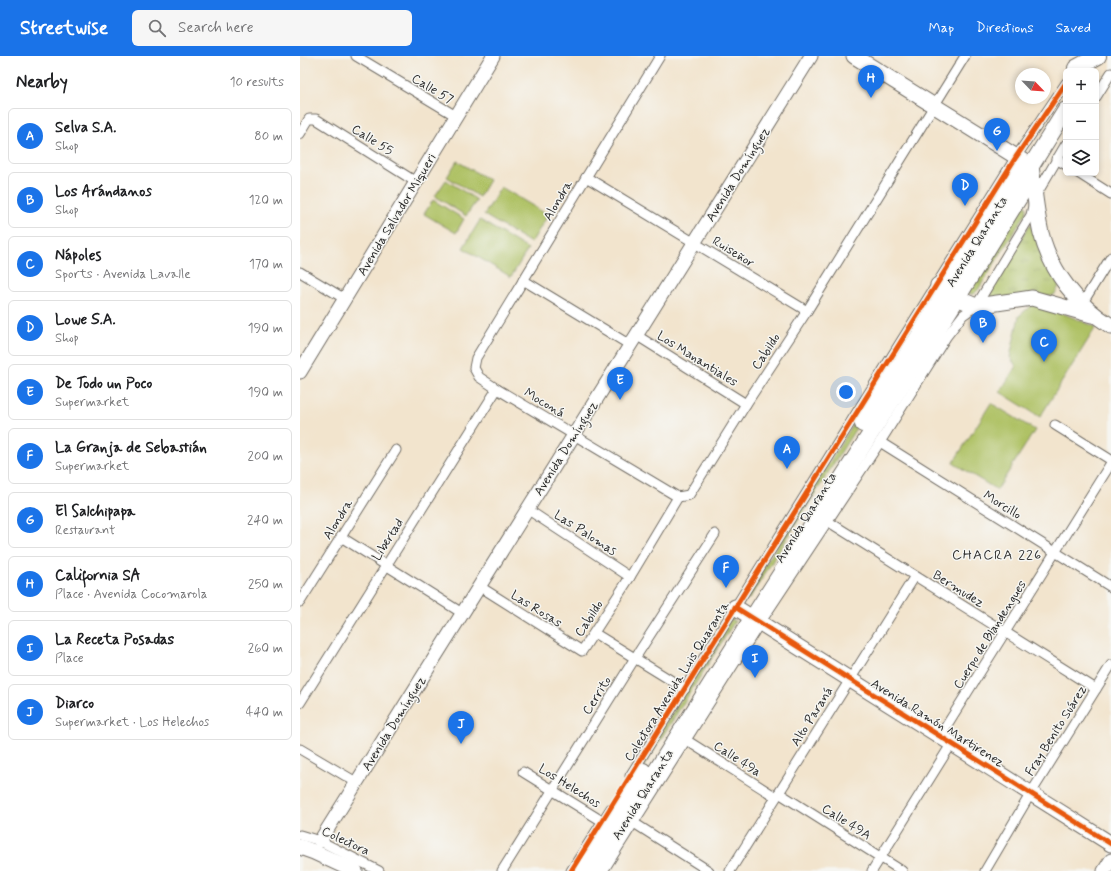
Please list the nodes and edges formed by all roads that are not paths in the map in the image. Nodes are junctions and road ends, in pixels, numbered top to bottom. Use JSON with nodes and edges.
{"nodes":[{"id":1,"x":356,"y":56,"type":"edge"},
{"id":2,"x":493,"y":56,"type":"edge"},
{"id":3,"x":660,"y":56,"type":"edge"},
{"id":4,"x":811,"y":56,"type":"edge"},
{"id":5,"x":854,"y":56,"type":"edge"},
{"id":6,"x":965,"y":56,"type":"edge"},
{"id":7,"x":1099,"y":56,"type":"edge"},
{"id":8,"x":1080,"y":64,"type":"edge"},
{"id":9,"x":1111,"y":74,"type":"edge"},
{"id":10,"x":1063,"y":87,"type":"edge"},
{"id":11,"x":1099,"y":92,"type":"edge"},
{"id":12,"x":934,"y":105,"type":"junction"},
{"id":13,"x":1063,"y":115,"type":"edge"},
{"id":14,"x":456,"y":116,"type":"junction"},
{"id":15,"x":300,"y":134,"type":"edge"},
{"id":16,"x":1063,"y":148,"type":"edge"},
{"id":17,"x":1016,"y":157,"type":"junction"},
{"id":18,"x":1056,"y":159,"type":"junction"},
{"id":19,"x":1063,"y":163,"type":"edge"},
{"id":20,"x":1032,"y":166,"type":"junction"},
{"id":21,"x":586,"y":176,"type":"junction"},
{"id":22,"x":1083,"y":176,"type":"edge"},
{"id":23,"x":416,"y":182,"type":"junction"},
{"id":24,"x":1111,"y":194,"type":"edge"},
{"id":25,"x":1035,"y":197,"type":"junction"},
{"id":26,"x":695,"y":242,"type":"junction"},
{"id":27,"x":1111,"y":258,"type":"edge"},
{"id":28,"x":300,"y":272,"type":"edge"},
{"id":29,"x":524,"y":280,"type":"junction"},
{"id":30,"x":947,"y":291,"type":"junction"},
{"id":31,"x":345,"y":299,"type":"junction"},
{"id":32,"x":1082,"y":304,"type":"junction"},
{"id":33,"x":976,"y":306,"type":"junction"},
{"id":34,"x":807,"y":311,"type":"junction"},
{"id":35,"x":1096,"y":317,"type":"junction"},
{"id":36,"x":1111,"y":326,"type":"edge"},
{"id":37,"x":633,"y":340,"type":"junction"},
{"id":38,"x":476,"y":358,"type":"joint"},
{"id":39,"x":300,"y":372,"type":"edge"},
{"id":40,"x":497,"y":389,"type":"junction"},
{"id":41,"x":912,"y":391,"type":"junction"},
{"id":42,"x":890,"y":403,"type":"junction"},
{"id":43,"x":746,"y":404,"type":"junction"},
{"id":44,"x":1055,"y":426,"type":"dead end"},
{"id":45,"x":574,"y":434,"type":"junction"},
{"id":46,"x":880,"y":442,"type":"junction"},
{"id":47,"x":396,"y":450,"type":"dead end"},
{"id":48,"x":1111,"y":462,"type":"edge"},
{"id":49,"x":678,"y":497,"type":"junction"},
{"id":50,"x":527,"y":509,"type":"junction"},
{"id":51,"x":829,"y":522,"type":"junction"},
{"id":52,"x":715,"y":534,"type":"dead end"},
{"id":53,"x":341,"y":537,"type":"junction"},
{"id":54,"x":1055,"y":552,"type":"junction"},
{"id":55,"x":386,"y":566,"type":"junction"},
{"id":56,"x":915,"y":576,"type":"junction"},
{"id":57,"x":630,"y":577,"type":"junction"},
{"id":58,"x":479,"y":586,"type":"junction"},
{"id":59,"x":1111,"y":587,"type":"edge"},
{"id":60,"x":300,"y":602,"type":"edge"},
{"id":61,"x":462,"y":613,"type":"junction"},
{"id":62,"x":748,"y":615,"type":"junction"},
{"id":63,"x":1005,"y":632,"type":"junction"},
{"id":64,"x":594,"y":633,"type":"junction"},
{"id":65,"x":582,"y":651,"type":"joint"},
{"id":66,"x":635,"y":658,"type":"junction"},
{"id":67,"x":1111,"y":665,"type":"edge"},
{"id":68,"x":850,"y":679,"type":"junction"},
{"id":69,"x":685,"y":689,"type":"junction"},
{"id":70,"x":1096,"y":689,"type":"junction"},
{"id":71,"x":300,"y":703,"type":"edge"},
{"id":72,"x":686,"y":740,"type":"junction"},
{"id":73,"x":946,"y":740,"type":"junction"},
{"id":74,"x":300,"y":749,"type":"edge"},
{"id":75,"x":523,"y":772,"type":"dead end"},
{"id":76,"x":356,"y":782,"type":"junction"},
{"id":77,"x":552,"y":790,"type":"junction"},
{"id":78,"x":1031,"y":793,"type":"junction"},
{"id":79,"x":777,"y":795,"type":"junction"},
{"id":80,"x":606,"y":823,"type":"junction"},
{"id":81,"x":634,"y":823,"type":"junction"},
{"id":82,"x":300,"y":835,"type":"edge"},
{"id":83,"x":320,"y":841,"type":"junction"},
{"id":84,"x":1111,"y":844,"type":"edge"},
{"id":85,"x":300,"y":848,"type":"edge"},
{"id":86,"x":880,"y":857,"type":"junction"},
{"id":87,"x":300,"y":858,"type":"edge"},
{"id":88,"x":1111,"y":860,"type":"edge"},
{"id":89,"x":331,"y":871,"type":"edge"},
{"id":90,"x":355,"y":871,"type":"edge"},
{"id":91,"x":379,"y":871,"type":"edge"},
{"id":92,"x":502,"y":871,"type":"edge"},
{"id":93,"x":572,"y":871,"type":"edge"},
{"id":94,"x":581,"y":871,"type":"edge"},
{"id":95,"x":593,"y":871,"type":"edge"},
{"id":96,"x":603,"y":871,"type":"edge"},
{"id":97,"x":710,"y":871,"type":"edge"},
{"id":98,"x":730,"y":871,"type":"edge"},
{"id":99,"x":872,"y":871,"type":"edge"},
{"id":100,"x":902,"y":871,"type":"edge"},
{"id":101,"x":985,"y":871,"type":"edge"},
{"id":102,"x":1104,"y":871,"type":"edge"}],
"edges":[{"from":1,"to":14,"type":"street","name":"Calle 57"},
{"from":2,"to":14,"type":"main road","name":"Avenida Salvador Miqueri"},
{"from":3,"to":21,"type":"street","name":"Alondra"},
{"from":4,"to":26,"type":"main road","name":"Avenida Domínguez"},
{"from":5,"to":12,"type":"main road"},
{"from":6,"to":12,"type":"street","name":"Cabildo"},
{"from":7,"to":8,"type":"highway"},
{"from":9,"to":11,"type":"street"},
{"from":10,"to":17,"type":"street"},
{"from":12,"to":17,"type":"main road"},
{"from":12,"to":34,"type":"street","name":"Cabildo"},
{"from":13,"to":20,"type":"highway","name":"Avenida Quaranta"},
{"from":14,"to":23,"type":"main road","name":"Avenida Salvador Miqueri"},
{"from":15,"to":23,"type":"street","name":"Calle 55"},
{"from":16,"to":18,"type":"street"},
{"from":17,"to":20,"type":"main road"},
{"from":17,"to":30,"type":"street"},
{"from":18,"to":19,"type":"street"},
{"from":18,"to":25,"type":"street"},
{"from":20,"to":25,"type":"main road"},
{"from":20,"to":30,"type":"highway","name":"Avenida Quaranta"},
{"from":21,"to":26,"type":"street","name":"Ruiseñor"},
{"from":21,"to":29,"type":"street","name":"Alondra"},
{"from":22,"to":24,"type":"street"},
{"from":23,"to":31,"type":"main road","name":"Avenida Salvador Miqueri"},
{"from":25,"to":32,"type":"main road"},
{"from":25,"to":33,"type":"street"},
{"from":26,"to":34,"type":"street","name":"Ruiseñor"},
{"from":26,"to":37,"type":"main road","name":"Avenida Domínguez"},
{"from":27,"to":32,"type":"street"},
{"from":28,"to":31,"type":"street"},
{"from":29,"to":37,"type":"street","name":"Los Manantiales"},
{"from":29,"to":38,"type":"street","name":"Alondra"},
{"from":30,"to":33,"type":"main road"},
{"from":30,"to":42,"type":"highway","name":"Avenida Quaranta"},
{"from":30,"to":62,"type":"highway","name":"Avenida Quaranta"},
{"from":31,"to":39,"type":"main road","name":"Avenida Salvador Miqueri"},
{"from":32,"to":35,"type":"main road"},
{"from":33,"to":35,"type":"main road"},
{"from":33,"to":41,"type":"street","name":"Colectora Avenida Luis Quaranta"},
{"from":34,"to":43,"type":"street","name":"Cabildo"},
{"from":35,"to":36,"type":"main road"},
{"from":37,"to":43,"type":"street","name":"Los Manantiales"},
{"from":37,"to":45,"type":"main road","name":"Avenida Domínguez"},
{"from":38,"to":40,"type":"street","name":"Moconá"},
{"from":40,"to":45,"type":"street","name":"Moconá"},
{"from":40,"to":55,"type":"street","name":"Libertad"},
{"from":41,"to":42,"type":"highway"},
{"from":41,"to":46,"type":"street","name":"Colectora Avenida Luis Quaranta"},
{"from":42,"to":62,"type":"highway","name":"Avenida Quaranta"},
{"from":43,"to":49,"type":"street","name":"Cabildo"},
{"from":44,"to":48,"type":"street"},
{"from":45,"to":49,"type":"street","name":"Moconá"},
{"from":45,"to":50,"type":"main road","name":"Avenida Domínguez"},
{"from":46,"to":51,"type":"street","name":"Colectora Avenida Luis Quaranta"},
{"from":46,"to":54,"type":"street","name":"Morcillo"},
{"from":47,"to":53,"type":"street","name":"Alondra"},
{"from":48,"to":54,"type":"street","name":"Cuerpo de Blandengues"},
{"from":49,"to":57,"type":"street","name":"Cabildo"},
{"from":50,"to":57,"type":"street","name":"Las Palomas"},
{"from":50,"to":58,"type":"main road","name":"Avenida Domínguez"},
{"from":51,"to":56,"type":"street","name":"Bermudez"},
{"from":51,"to":62,"type":"street","name":"Colectora Avenida Luis Quaranta"},
{"from":52,"to":66,"type":"street","name":"Cerrito"},
{"from":53,"to":55,"type":"street"},
{"from":53,"to":60,"type":"street","name":"Alondra"},
{"from":54,"to":59,"type":"street","name":"Morcillo"},
{"from":54,"to":63,"type":"street","name":"Cuerpo de Blandengues"},
{"from":55,"to":61,"type":"street"},
{"from":55,"to":71,"type":"street","name":"Libertad"},
{"from":56,"to":63,"type":"street","name":"Bermudez"},
{"from":56,"to":68,"type":"street","name":"Alto Paraná"},
{"from":57,"to":64,"type":"street","name":"Cabildo"},
{"from":58,"to":61,"type":"main road","name":"Avenida Domínguez"},
{"from":58,"to":65,"type":"street","name":"Las Rosas"},
{"from":61,"to":76,"type":"main road","name":"Avenida Domínguez"},
{"from":62,"to":68,"type":"main road","name":"Avenida Ramón Martirenez"},
{"from":62,"to":69,"type":"street","name":"Colectora Avenida Luis Quaranta"},
{"from":62,"to":72,"type":"street","name":"Colectora Avenida Luis Quaranta"},
{"from":62,"to":80,"type":"highway","name":"Avenida Quaranta"},
{"from":62,"to":95,"type":"highway","name":"Avenida Quaranta"},
{"from":63,"to":70,"type":"street","name":"Bermudez"},
{"from":63,"to":73,"type":"street","name":"Cuerpo de Blandengues"},
{"from":64,"to":65,"type":"street","name":"Cabildo"},
{"from":64,"to":66,"type":"street"},
{"from":66,"to":69,"type":"street"},
{"from":66,"to":77,"type":"street","name":"Cerrito"},
{"from":67,"to":70,"type":"street","name":"Fray Benito Suárez"},
{"from":68,"to":73,"type":"main road","name":"Avenida Ramón Martirenez"},
{"from":68,"to":79,"type":"street","name":"Alto Paraná"},
{"from":69,"to":80,"type":"street","name":"Colectora Avenida Luis Quaranta"},
{"from":70,"to":78,"type":"street","name":"Fray Benito Suárez"},
{"from":72,"to":79,"type":"street","name":"Calle 49a"},
{"from":72,"to":81,"type":"street","name":"Colectora Avenida Luis Quaranta"},
{"from":73,"to":78,"type":"main road","name":"Avenida Ramón Martirenez"},
{"from":73,"to":86,"type":"street","name":"Cuerpo de Blandengues"},
{"from":74,"to":76,"type":"street"},
{"from":75,"to":77,"type":"street","name":"Los Helechos"},
{"from":76,"to":83,"type":"main road","name":"Avenida Domínguez"},
{"from":77,"to":80,"type":"street","name":"Los Helechos"},
{"from":77,"to":92,"type":"street","name":"Cerrito"},
{"from":78,"to":84,"type":"main road","name":"Avenida Ramón Martirenez"},
{"from":78,"to":101,"type":"street","name":"Fray Benito Suárez"},
{"from":79,"to":86,"type":"street","name":"Calle 49A"},
{"from":79,"to":98,"type":"street","name":"Alto Paraná"},
{"from":80,"to":93,"type":"street","name":"Colectora Avenida Luis Quaranta"},
{"from":80,"to":94,"type":"highway","name":"Avenida Quaranta"},
{"from":81,"to":96,"type":"street","name":"Colectora Avenida Luis Quaranta"},
{"from":81,"to":97,"type":"street"},
{"from":82,"to":83,"type":"street","name":"Colectora"},
{"from":83,"to":91,"type":"street","name":"Colectora"},
{"from":85,"to":90,"type":"main road"},
{"from":86,"to":99,"type":"street","name":"Cuerpo de Blandengues"},
{"from":86,"to":100,"type":"street","name":"Calle 49A"},
{"from":87,"to":89,"type":"main road"},
{"from":88,"to":102,"type":"main road"}]}
